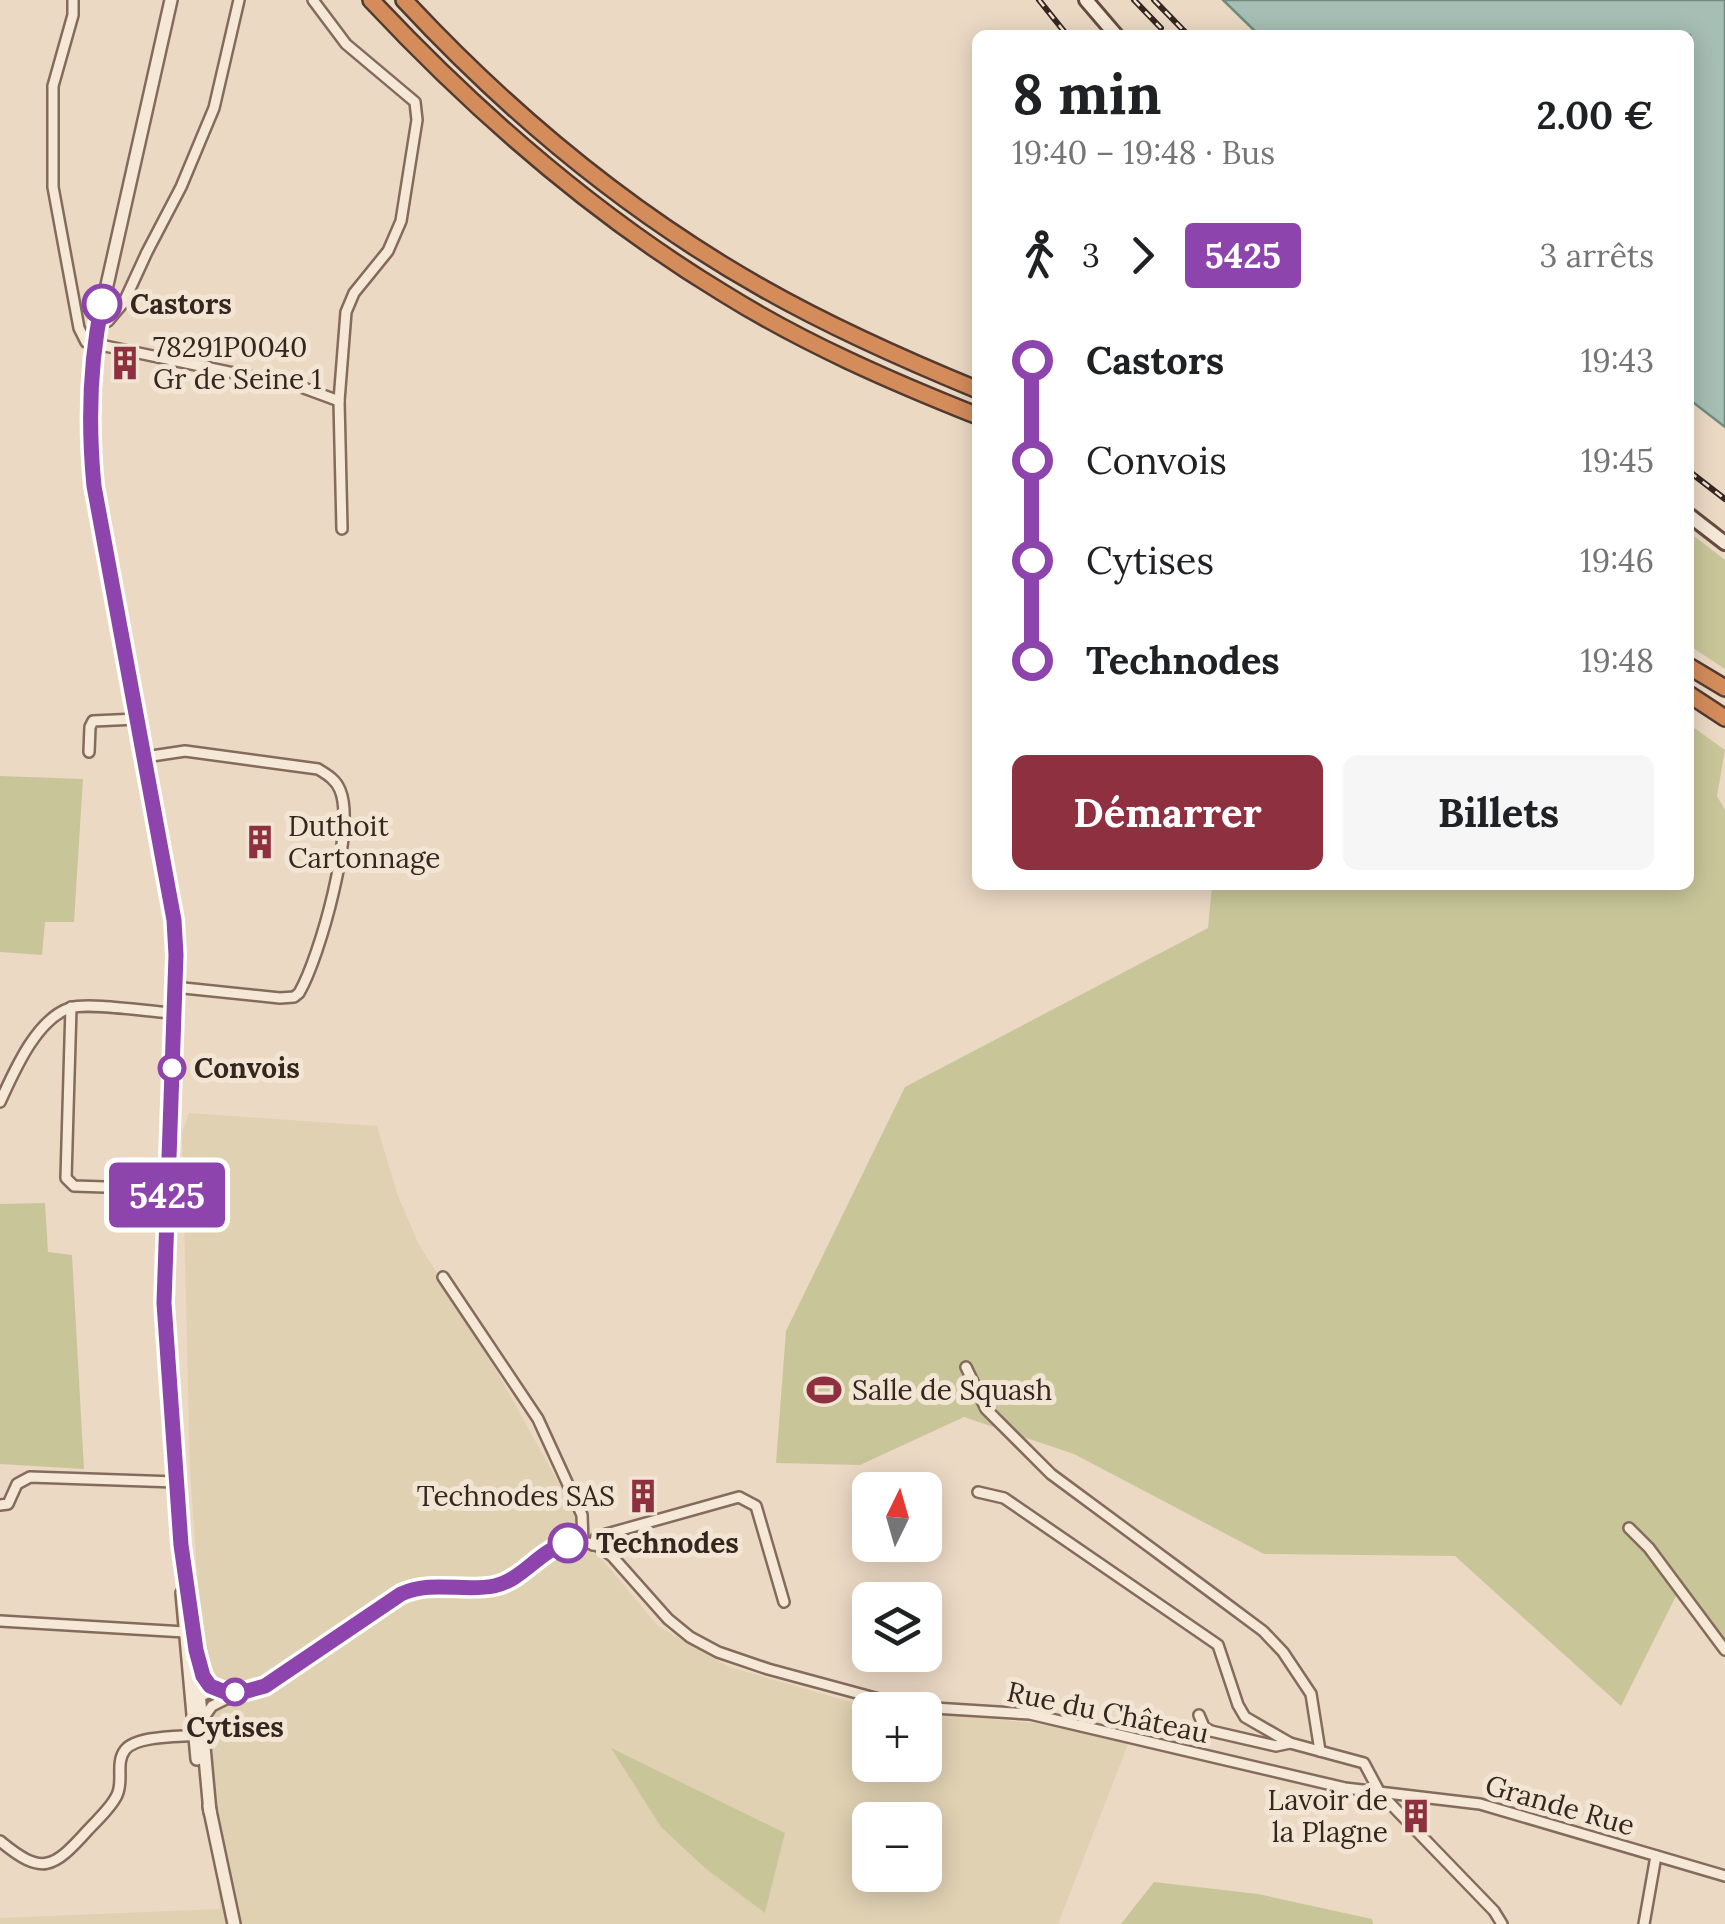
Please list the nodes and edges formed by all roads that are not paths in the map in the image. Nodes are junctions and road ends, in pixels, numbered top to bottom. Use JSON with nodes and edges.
{"nodes":[{"id":1,"x":73,"y":0,"type":"edge"},
{"id":2,"x":171,"y":0,"type":"edge"},
{"id":3,"x":239,"y":0,"type":"edge"},
{"id":4,"x":312,"y":0,"type":"edge"},
{"id":5,"x":372,"y":0,"type":"edge"},
{"id":6,"x":404,"y":0,"type":"edge"},
{"id":7,"x":1086,"y":0,"type":"edge"},
{"id":8,"x":1112,"y":30,"type":"edge"},
{"id":9,"x":98,"y":325,"type":"junction"},
{"id":10,"x":94,"y":343,"type":"junction"},
{"id":11,"x":972,"y":387,"type":"edge"},
{"id":12,"x":339,"y":401,"type":"junction"},
{"id":13,"x":972,"y":414,"type":"edge"},
{"id":14,"x":1694,"y":519,"type":"edge"},
{"id":15,"x":342,"y":528,"type":"dead end"},
{"id":16,"x":1725,"y":542,"type":"edge"},
{"id":17,"x":1694,"y":669,"type":"edge"},
{"id":18,"x":1725,"y":688,"type":"edge"},
{"id":19,"x":1694,"y":698,"type":"edge"},
{"id":20,"x":1725,"y":718,"type":"edge"},
{"id":21,"x":138,"y":720,"type":"junction"},
{"id":22,"x":89,"y":752,"type":"dead end"},
{"id":23,"x":146,"y":757,"type":"junction"},
{"id":24,"x":174,"y":988,"type":"junction"},
{"id":25,"x":71,"y":1008,"type":"junction"},
{"id":26,"x":174,"y":1013,"type":"junction"},
{"id":27,"x":0,"y":1102,"type":"edge"},
{"id":28,"x":167,"y":1189,"type":"junction"},
{"id":29,"x":443,"y":1277,"type":"dead end"},
{"id":30,"x":966,"y":1367,"type":"dead end"},
{"id":31,"x":176,"y":1482,"type":"junction"},
{"id":32,"x":978,"y":1492,"type":"dead end"},
{"id":33,"x":0,"y":1505,"type":"edge"},
{"id":34,"x":1629,"y":1528,"type":"dead end"},
{"id":35,"x":588,"y":1544,"type":"junction"},
{"id":36,"x":181,"y":1545,"type":"junction"},
{"id":37,"x":784,"y":1602,"type":"dead end"},
{"id":38,"x":0,"y":1621,"type":"edge"},
{"id":39,"x":185,"y":1632,"type":"junction"},
{"id":40,"x":196,"y":1650,"type":"junction"},
{"id":41,"x":1725,"y":1650,"type":"edge"},
{"id":42,"x":222,"y":1697,"type":"junction"},
{"id":43,"x":195,"y":1698,"type":"junction"},
{"id":44,"x":1199,"y":1715,"type":"dead end"},
{"id":45,"x":199,"y":1731,"type":"junction"},
{"id":46,"x":1290,"y":1743,"type":"junction"},
{"id":47,"x":1320,"y":1751,"type":"junction"},
{"id":48,"x":1380,"y":1793,"type":"junction"},
{"id":49,"x":0,"y":1840,"type":"edge"},
{"id":50,"x":1656,"y":1856,"type":"junction"},
{"id":51,"x":1723,"y":1878,"type":"edge"},
{"id":52,"x":234,"y":1924,"type":"edge"},
{"id":53,"x":1502,"y":1924,"type":"edge"},
{"id":54,"x":1644,"y":1924,"type":"edge"}],
"edges":[{"from":1,"to":10,"type":"street"},
{"from":2,"to":9,"type":"street"},
{"from":3,"to":9,"type":"street"},
{"from":4,"to":12,"type":"street"},
{"from":5,"to":13,"type":"highway"},
{"from":6,"to":11,"type":"highway"},
{"from":7,"to":8,"type":"main road"},
{"from":9,"to":10,"type":"street"},
{"from":10,"to":12,"type":"street"},
{"from":10,"to":21,"type":"street"},
{"from":12,"to":15,"type":"street"},
{"from":14,"to":16,"type":"main road"},
{"from":17,"to":18,"type":"highway"},
{"from":19,"to":20,"type":"highway"},
{"from":21,"to":22,"type":"street"},
{"from":21,"to":23,"type":"street"},
{"from":23,"to":24,"type":"street"},
{"from":23,"to":24,"type":"street"},
{"from":24,"to":26,"type":"street"},
{"from":25,"to":26,"type":"street"},
{"from":25,"to":27,"type":"street"},
{"from":25,"to":28,"type":"street"},
{"from":26,"to":28,"type":"street"},
{"from":28,"to":31,"type":"street"},
{"from":29,"to":35,"type":"street"},
{"from":30,"to":47,"type":"street"},
{"from":31,"to":33,"type":"street"},
{"from":31,"to":36,"type":"street"},
{"from":32,"to":46,"type":"street"},
{"from":34,"to":41,"type":"street"},
{"from":35,"to":37,"type":"street"},
{"from":35,"to":42,"type":"street"},
{"from":35,"to":48,"type":"street","name":"Rue du Château"},
{"from":36,"to":39,"type":"street"},
{"from":36,"to":40,"type":"street"},
{"from":38,"to":39,"type":"street"},
{"from":39,"to":43,"type":"street"},
{"from":40,"to":42,"type":"street"},
{"from":40,"to":43,"type":"street"},
{"from":42,"to":43,"type":"street"},
{"from":42,"to":45,"type":"street"},
{"from":43,"to":45,"type":"street"},
{"from":44,"to":46,"type":"street"},
{"from":45,"to":49,"type":"street"},
{"from":45,"to":52,"type":"street"},
{"from":46,"to":47,"type":"street"},
{"from":47,"to":48,"type":"street"},
{"from":48,"to":50,"type":"street","name":"Grande Rue"},
{"from":48,"to":53,"type":"street"},
{"from":50,"to":51,"type":"street","name":"Grande Rue"},
{"from":50,"to":54,"type":"street"}]}
